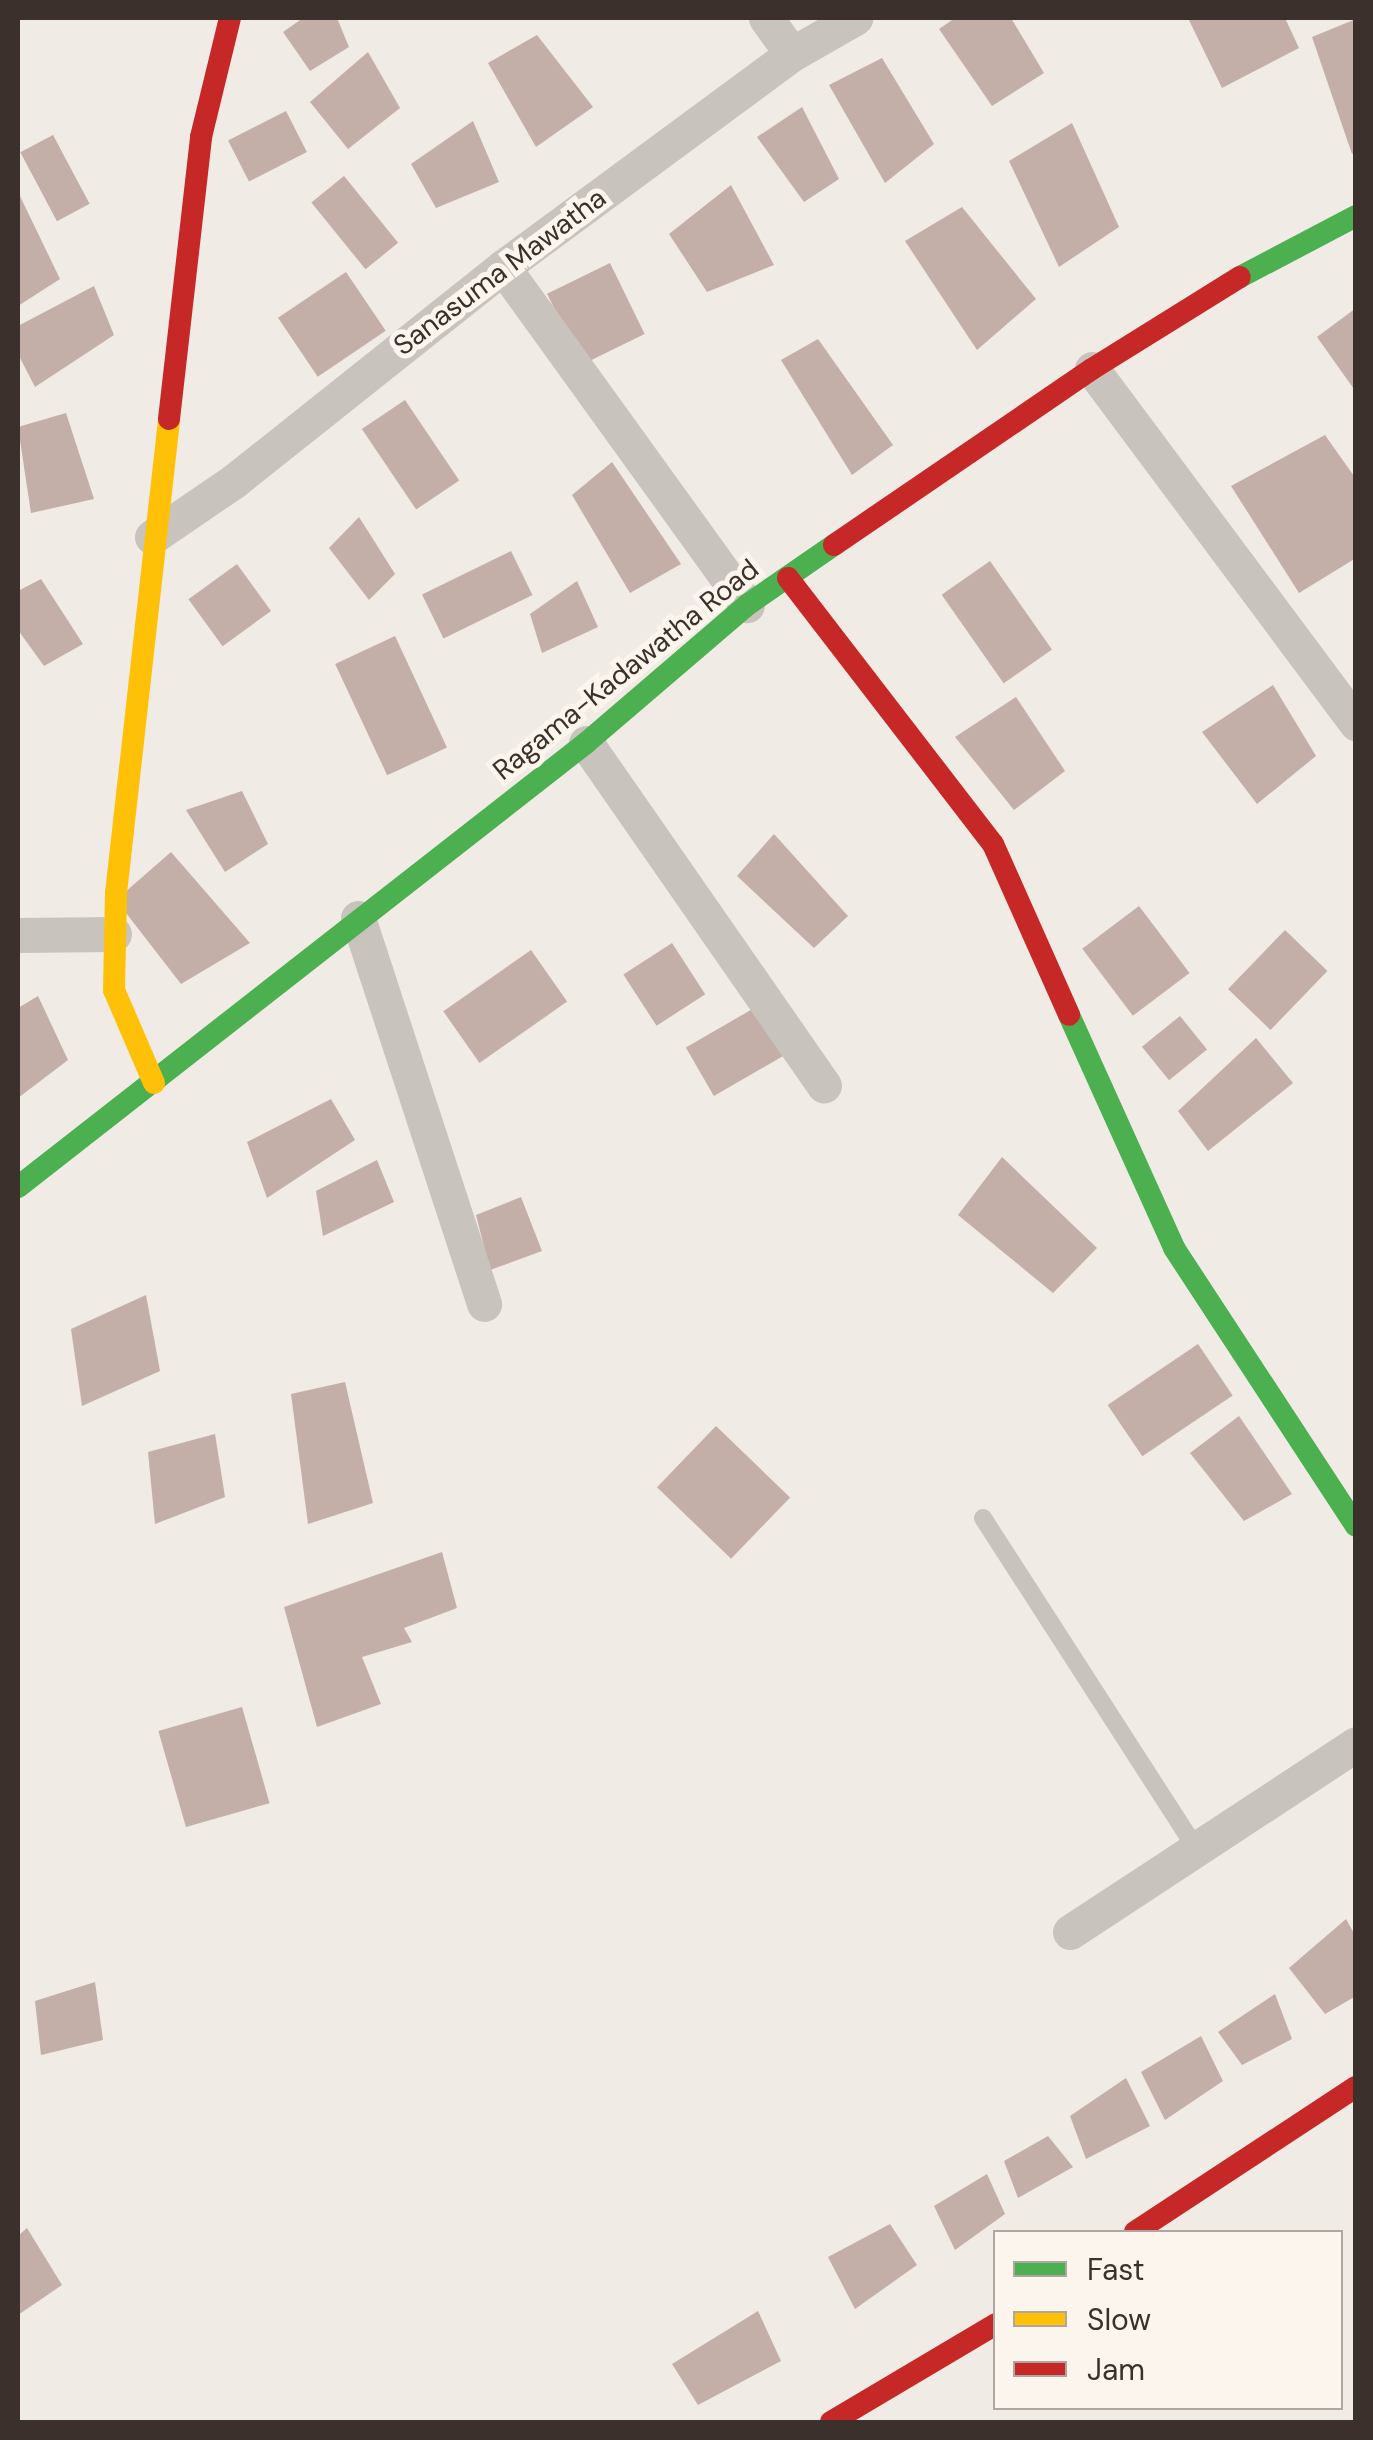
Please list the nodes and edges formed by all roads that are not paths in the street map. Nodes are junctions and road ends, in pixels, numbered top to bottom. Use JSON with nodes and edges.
{"nodes":[{"id":1,"x":230,"y":18,"type":"edge"},
{"id":2,"x":766,"y":18,"type":"edge"},
{"id":3,"x":855,"y":18,"type":"edge"},
{"id":4,"x":792,"y":54,"type":"junction"},
{"id":5,"x":1356,"y":216,"type":"edge"},
{"id":6,"x":504,"y":267,"type":"junction"},
{"id":7,"x":1092,"y":369,"type":"junction"},
{"id":8,"x":152,"y":537,"type":"junction"},
{"id":9,"x":788,"y":578,"type":"junction"},
{"id":10,"x":747,"y":605,"type":"junction"},
{"id":11,"x":1356,"y":723,"type":"edge"},
{"id":12,"x":586,"y":743,"type":"junction"},
{"id":13,"x":358,"y":918,"type":"junction"},
{"id":14,"x":114,"y":934,"type":"junction"},
{"id":15,"x":18,"y":935,"type":"edge"},
{"id":16,"x":154,"y":1084,"type":"junction"},
{"id":17,"x":824,"y":1085,"type":"dead end"},
{"id":18,"x":18,"y":1187,"type":"edge"},
{"id":19,"x":484,"y":1304,"type":"dead end"},
{"id":20,"x":983,"y":1518,"type":"dead end"},
{"id":21,"x":1356,"y":1526,"type":"edge"},
{"id":22,"x":1356,"y":1744,"type":"edge"},
{"id":23,"x":1196,"y":1849,"type":"junction"},
{"id":24,"x":1070,"y":1932,"type":"dead end"},
{"id":25,"x":1356,"y":2087,"type":"edge"},
{"id":26,"x":1138,"y":2230,"type":"edge"},
{"id":27,"x":993,"y":2326,"type":"edge"},
{"id":28,"x":919,"y":2375,"type":"junction"},
{"id":29,"x":831,"y":2422,"type":"edge"},
{"id":30,"x":864,"y":2422,"type":"edge"}],
"edges":[{"from":1,"to":8,"type":"street"},
{"from":2,"to":4,"type":"street"},
{"from":3,"to":4,"type":"street","name":"Sanasuma Mawatha"},
{"from":4,"to":6,"type":"street","name":"Sanasuma Mawatha"},
{"from":5,"to":7,"type":"street","name":"Ragama-Kadawatha Road"},
{"from":6,"to":8,"type":"street","name":"Sanasuma Mawatha"},
{"from":6,"to":10,"type":"street"},
{"from":7,"to":9,"type":"street","name":"Ragama-Kadawatha Road"},
{"from":7,"to":11,"type":"street"},
{"from":8,"to":14,"type":"street"},
{"from":9,"to":10,"type":"street","name":"Ragama-Kadawatha Road"},
{"from":9,"to":21,"type":"street"},
{"from":10,"to":12,"type":"street","name":"Ragama-Kadawatha Road"},
{"from":12,"to":13,"type":"street","name":"Ragama-Kadawatha Road"},
{"from":12,"to":17,"type":"street"},
{"from":13,"to":16,"type":"street","name":"Ragama-Kadawatha Road"},
{"from":13,"to":19,"type":"street"},
{"from":14,"to":15,"type":"street"},
{"from":14,"to":16,"type":"street"},
{"from":16,"to":18,"type":"street","name":"Ragama-Kadawatha Road"},
{"from":20,"to":23,"type":"lane"},
{"from":22,"to":23,"type":"street"},
{"from":23,"to":24,"type":"street"},
{"from":25,"to":26,"type":"street"},
{"from":27,"to":28,"type":"street"},
{"from":28,"to":29,"type":"street"},
{"from":28,"to":30,"type":"street"}]}
